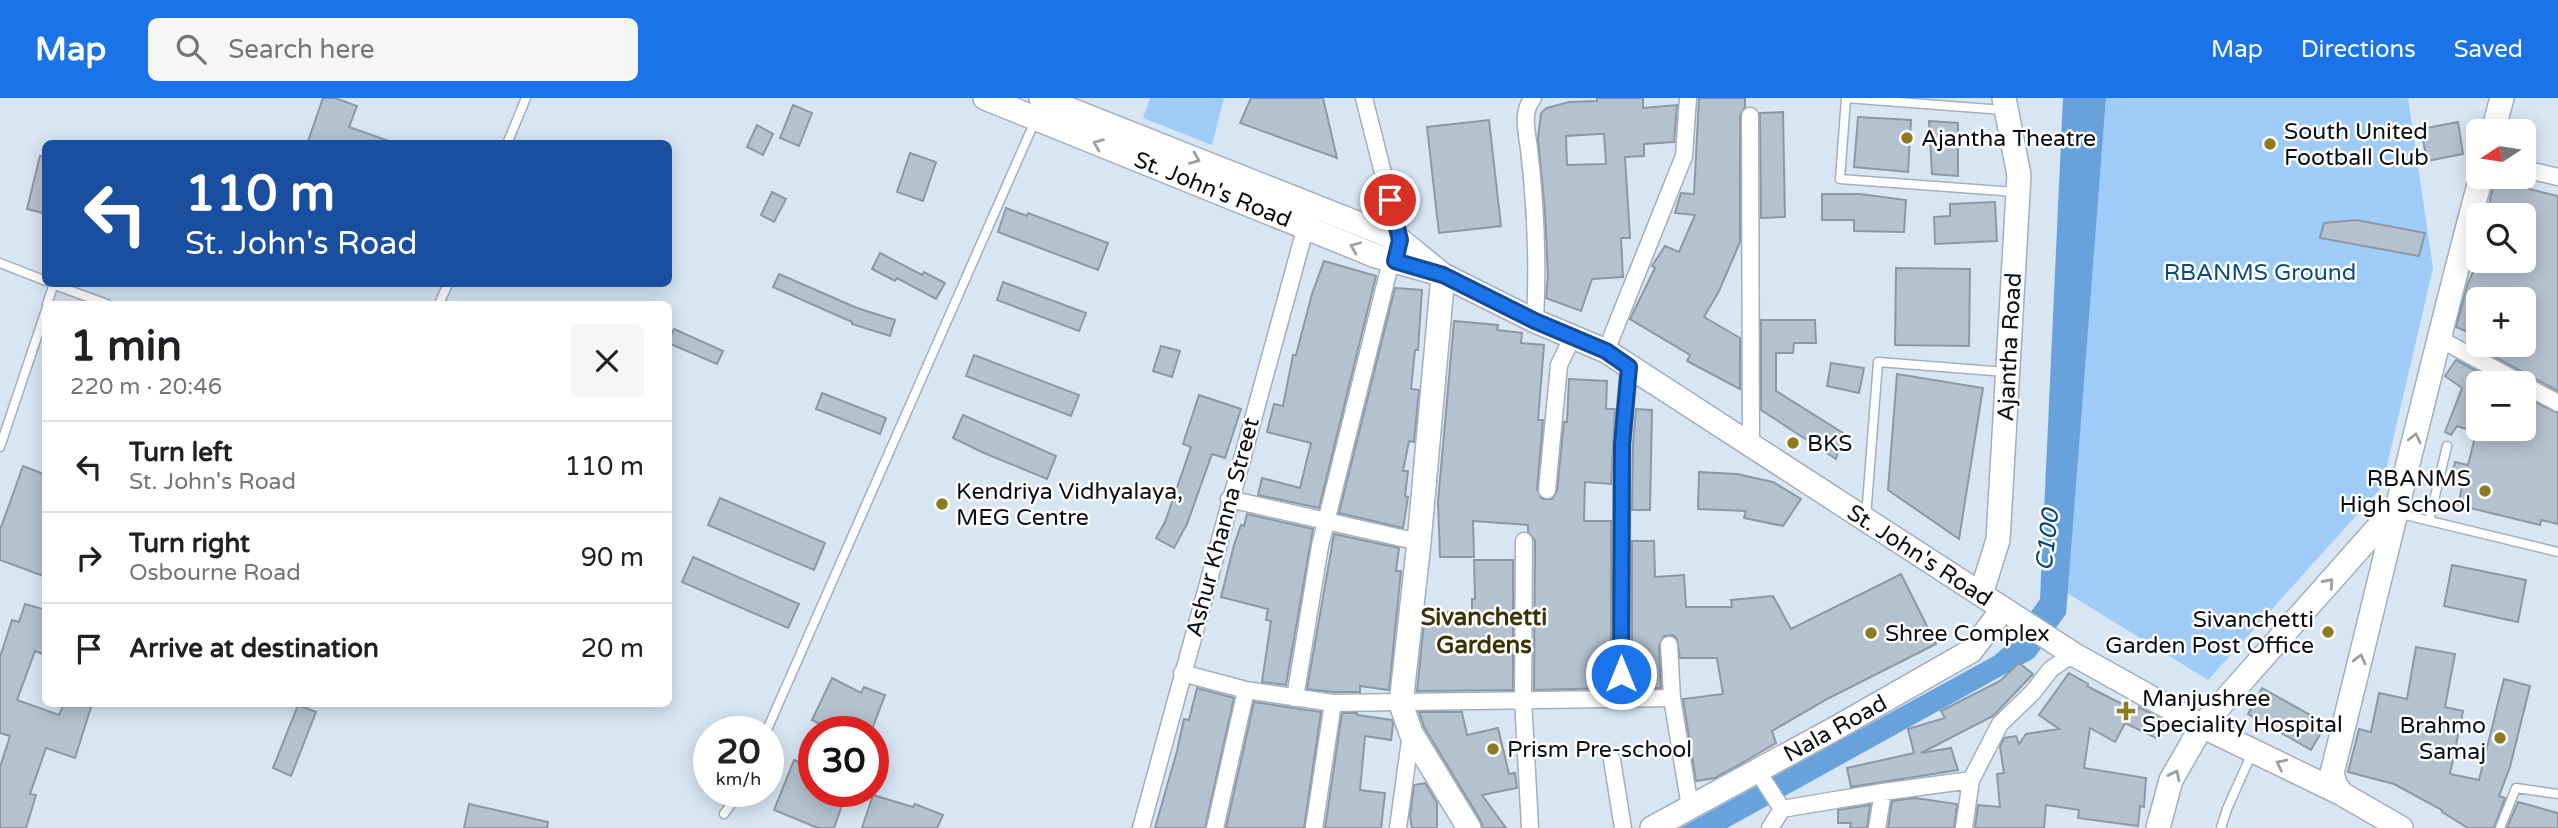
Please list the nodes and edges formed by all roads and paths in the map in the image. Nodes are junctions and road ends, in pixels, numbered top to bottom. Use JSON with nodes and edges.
{"nodes":[{"id":1,"x":526,"y":98,"type":"edge"},
{"id":2,"x":985,"y":98,"type":"edge"},
{"id":3,"x":1364,"y":98,"type":"edge"},
{"id":4,"x":1533,"y":98,"type":"edge"},
{"id":5,"x":1688,"y":98,"type":"edge"},
{"id":6,"x":2502,"y":98,"type":"edge"},
{"id":7,"x":2005,"y":104,"type":"edge"},
{"id":8,"x":1038,"y":108,"type":"edge"},
{"id":9,"x":1750,"y":116,"type":"dead end"},
{"id":10,"x":2496,"y":119,"type":"edge"},
{"id":11,"x":509,"y":140,"type":"edge"},
{"id":12,"x":2536,"y":172,"type":"edge"},
{"id":13,"x":2558,"y":177,"type":"edge"},
{"id":14,"x":2478,"y":189,"type":"edge"},
{"id":15,"x":2018,"y":192,"type":"junction"},
{"id":16,"x":1306,"y":226,"type":"junction"},
{"id":17,"x":1395,"y":254,"type":"junction"},
{"id":18,"x":0,"y":263,"type":"edge"},
{"id":19,"x":1443,"y":275,"type":"junction"},
{"id":20,"x":42,"y":279,"type":"edge"},
{"id":21,"x":61,"y":287,"type":"edge"},
{"id":22,"x":99,"y":301,"type":"edge"},
{"id":23,"x":1535,"y":321,"type":"junction"},
{"id":24,"x":42,"y":322,"type":"edge"},
{"id":25,"x":1572,"y":338,"type":"junction"},
{"id":26,"x":2438,"y":338,"type":"junction"},
{"id":27,"x":1606,"y":351,"type":"junction"},
{"id":28,"x":1629,"y":367,"type":"junction"},
{"id":29,"x":2498,"y":371,"type":"edge"},
{"id":30,"x":2007,"y":372,"type":"junction"},
{"id":31,"x":2536,"y":391,"type":"edge"},
{"id":32,"x":2558,"y":403,"type":"edge"},
{"id":33,"x":1751,"y":446,"type":"junction"},
{"id":34,"x":2446,"y":446,"type":"dead end"},
{"id":35,"x":0,"y":447,"type":"edge"},
{"id":36,"x":1546,"y":490,"type":"dead end"},
{"id":37,"x":1229,"y":499,"type":"junction"},
{"id":38,"x":2398,"y":508,"type":"junction"},
{"id":39,"x":1866,"y":520,"type":"junction"},
{"id":40,"x":2429,"y":521,"type":"junction"},
{"id":41,"x":1325,"y":522,"type":"junction"},
{"id":42,"x":1524,"y":541,"type":"dead end"},
{"id":43,"x":1419,"y":542,"type":"junction"},
{"id":44,"x":2558,"y":552,"type":"edge"},
{"id":45,"x":1981,"y":594,"type":"junction"},
{"id":46,"x":2010,"y":612,"type":"junction"},
{"id":47,"x":1669,"y":645,"type":"dead end"},
{"id":48,"x":2073,"y":654,"type":"junction"},
{"id":49,"x":1182,"y":673,"type":"junction"},
{"id":50,"x":1246,"y":690,"type":"junction"},
{"id":51,"x":1295,"y":698,"type":"junction"},
{"id":52,"x":1672,"y":698,"type":"junction"},
{"id":53,"x":1523,"y":699,"type":"junction"},
{"id":54,"x":1621,"y":700,"type":"junction"},
{"id":55,"x":1333,"y":703,"type":"junction"},
{"id":56,"x":1401,"y":704,"type":"junction"},
{"id":57,"x":773,"y":716,"type":"edge"},
{"id":58,"x":2202,"y":726,"type":"junction"},
{"id":59,"x":1411,"y":733,"type":"junction"},
{"id":60,"x":2253,"y":751,"type":"junction"},
{"id":61,"x":1612,"y":760,"type":"dead end"},
{"id":62,"x":1970,"y":780,"type":"junction"},
{"id":63,"x":1764,"y":781,"type":"dead end"},
{"id":64,"x":1883,"y":792,"type":"junction"},
{"id":65,"x":2342,"y":794,"type":"junction"},
{"id":66,"x":2558,"y":794,"type":"edge"},
{"id":67,"x":1780,"y":805,"type":"junction"},
{"id":68,"x":729,"y":807,"type":"edge"},
{"id":69,"x":1690,"y":807,"type":"junction"},
{"id":70,"x":724,"y":814,"type":"dead end"},
{"id":71,"x":1141,"y":828,"type":"edge"},
{"id":72,"x":1215,"y":828,"type":"edge"},
{"id":73,"x":1314,"y":828,"type":"edge"},
{"id":74,"x":1398,"y":828,"type":"edge"},
{"id":75,"x":1469,"y":828,"type":"edge"},
{"id":76,"x":1530,"y":828,"type":"edge"},
{"id":77,"x":1623,"y":828,"type":"edge"},
{"id":78,"x":1652,"y":828,"type":"edge"},
{"id":79,"x":1770,"y":828,"type":"edge"},
{"id":80,"x":1877,"y":828,"type":"edge"},
{"id":81,"x":1964,"y":828,"type":"edge"},
{"id":82,"x":2158,"y":828,"type":"edge"},
{"id":83,"x":2221,"y":828,"type":"edge"},
{"id":84,"x":2401,"y":828,"type":"edge"},
{"id":85,"x":2500,"y":828,"type":"edge"}],
"edges":[{"from":1,"to":11,"type":"lane"},
{"from":2,"to":8,"type":"main road","name":"St. John's Road"},
{"from":3,"to":17,"type":"street"},
{"from":4,"to":23,"type":"street"},
{"from":5,"to":27,"type":"street"},
{"from":6,"to":10,"type":"main road"},
{"from":7,"to":15,"type":"main road","name":"Ajantha Road"},
{"from":7,"to":15,"type":"lane"},
{"from":16,"to":8,"type":"main road","name":"St. John's Road","one_way":true},
{"from":8,"to":17,"type":"main road","name":"St. John's Road","one_way":true},
{"from":8,"to":57,"type":"lane"},
{"from":9,"to":33,"type":"street"},
{"from":12,"to":13,"type":"street"},
{"from":14,"to":26,"type":"main road"},
{"from":15,"to":30,"type":"main road","name":"Ajantha Road"},
{"from":17,"to":16,"type":"main road","name":"St. John's Road","one_way":true},
{"from":16,"to":37,"type":"street","name":"Ashur Khanna Street"},
{"from":17,"to":19,"type":"main road","name":"St. John's Road"},
{"from":17,"to":41,"type":"street"},
{"from":18,"to":20,"type":"lane"},
{"from":19,"to":23,"type":"main road","name":"St. John's Road"},
{"from":19,"to":43,"type":"main road"},
{"from":21,"to":22,"type":"lane"},
{"from":23,"to":25,"type":"main road","name":"St. John's Road"},
{"from":24,"to":35,"type":"lane"},
{"from":25,"to":27,"type":"main road","name":"St. John's Road"},
{"from":25,"to":36,"type":"street"},
{"from":26,"to":29,"type":"street"},
{"from":38,"to":26,"type":"main road","one_way":true},
{"from":27,"to":28,"type":"main road","name":"St. John's Road"},
{"from":28,"to":33,"type":"main road","name":"St. John's Road"},
{"from":28,"to":54,"type":"street"},
{"from":30,"to":39,"type":"lane"},
{"from":30,"to":45,"type":"main road","name":"Ajantha Road"},
{"from":31,"to":32,"type":"street"},
{"from":33,"to":39,"type":"main road","name":"St. John's Road"},
{"from":34,"to":40,"type":"lane"},
{"from":37,"to":41,"type":"street"},
{"from":37,"to":49,"type":"street","name":"Ashur Khanna Street"},
{"from":38,"to":40,"type":"lane"},
{"from":58,"to":38,"type":"main road","one_way":true},
{"from":65,"to":38,"type":"main road","one_way":true},
{"from":39,"to":45,"type":"main road","name":"St. John's Road"},
{"from":40,"to":44,"type":"lane"},
{"from":41,"to":43,"type":"street"},
{"from":41,"to":51,"type":"street"},
{"from":42,"to":53,"type":"street"},
{"from":43,"to":56,"type":"main road"},
{"from":45,"to":46,"type":"main road","name":"St. John's Road"},
{"from":46,"to":48,"type":"main road","name":"St. John's Road"},
{"from":46,"to":69,"type":"main road","name":"Nala Road"},
{"from":47,"to":52,"type":"street"},
{"from":48,"to":58,"type":"main road","name":"St. John's Road"},
{"from":48,"to":62,"type":"street"},
{"from":49,"to":50,"type":"street"},
{"from":49,"to":71,"type":"street","name":"Ashur Khanna Street"},
{"from":50,"to":51,"type":"street"},
{"from":50,"to":72,"type":"street"},
{"from":51,"to":55,"type":"street"},
{"from":52,"to":54,"type":"street"},
{"from":52,"to":69,"type":"street"},
{"from":53,"to":54,"type":"street"},
{"from":53,"to":56,"type":"street"},
{"from":53,"to":76,"type":"street"},
{"from":55,"to":56,"type":"street"},
{"from":55,"to":73,"type":"street"},
{"from":56,"to":59,"type":"main road"},
{"from":58,"to":60,"type":"main road","name":"St. John's Road"},
{"from":82,"to":58,"type":"main road","one_way":true},
{"from":59,"to":74,"type":"street"},
{"from":59,"to":75,"type":"main road"},
{"from":65,"to":60,"type":"main road","name":"St. John's Road","one_way":true},
{"from":60,"to":83,"type":"lane"},
{"from":61,"to":77,"type":"street"},
{"from":62,"to":64,"type":"street"},
{"from":62,"to":81,"type":"street"},
{"from":63,"to":67,"type":"street"},
{"from":64,"to":67,"type":"street"},
{"from":64,"to":80,"type":"street"},
{"from":65,"to":84,"type":"main road","name":"St. John's Road"},
{"from":66,"to":85,"type":"lane"},
{"from":67,"to":79,"type":"street"},
{"from":68,"to":70,"type":"lane"},
{"from":69,"to":78,"type":"main road","name":"Nala Road"}]}
